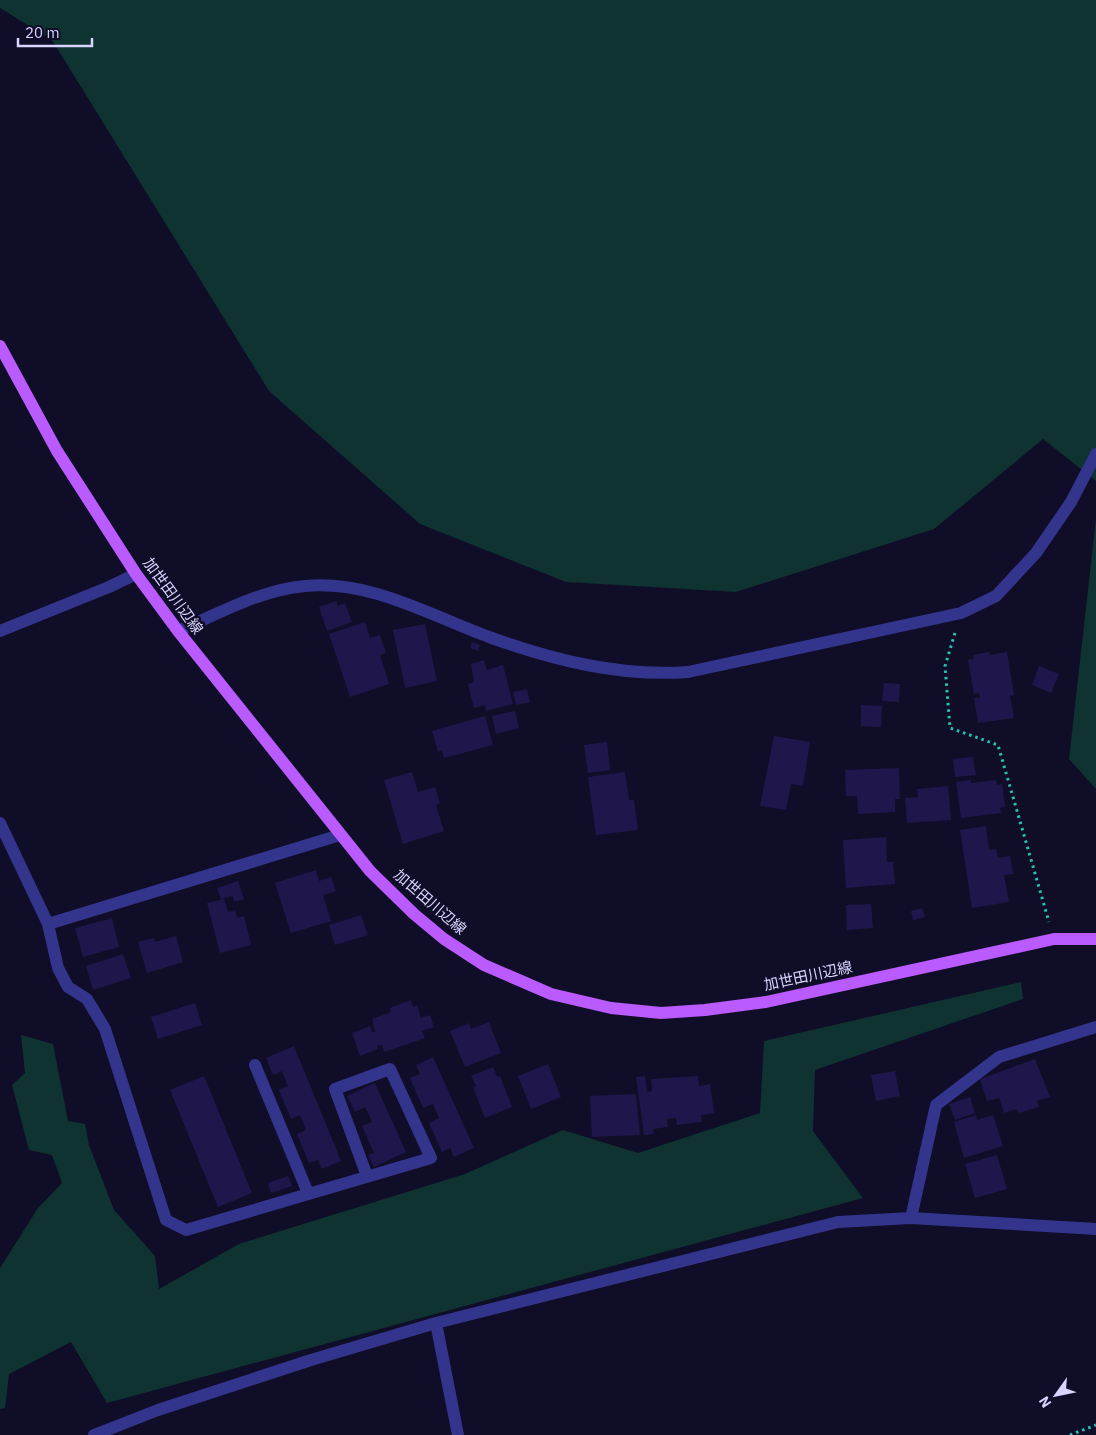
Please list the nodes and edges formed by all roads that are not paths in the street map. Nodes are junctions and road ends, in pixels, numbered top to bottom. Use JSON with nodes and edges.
{"nodes":[{"id":1,"x":0,"y":346,"type":"edge"},
{"id":2,"x":1096,"y":454,"type":"edge"},
{"id":3,"x":136,"y":574,"type":"junction"},
{"id":4,"x":0,"y":631,"type":"edge"},
{"id":5,"x":178,"y":631,"type":"junction"},
{"id":6,"x":0,"y":823,"type":"edge"},
{"id":7,"x":340,"y":835,"type":"junction"},
{"id":8,"x":48,"y":924,"type":"junction"},
{"id":9,"x":1096,"y":939,"type":"edge"},
{"id":10,"x":1096,"y":1027,"type":"edge"},
{"id":11,"x":255,"y":1065,"type":"dead end"},
{"id":12,"x":368,"y":1176,"type":"junction"},
{"id":13,"x":308,"y":1192,"type":"junction"},
{"id":14,"x":910,"y":1218,"type":"junction"},
{"id":15,"x":1096,"y":1229,"type":"edge"},
{"id":16,"x":436,"y":1323,"type":"junction"},
{"id":17,"x":94,"y":1435,"type":"edge"},
{"id":18,"x":458,"y":1435,"type":"edge"}],
"edges":[{"from":1,"to":3,"type":"main road","name":"加世田川辺線"},
{"from":2,"to":5,"type":"street"},
{"from":3,"to":4,"type":"street"},
{"from":3,"to":5,"type":"main road","name":"加世田川辺線"},
{"from":5,"to":7,"type":"main road","name":"加世田川辺線"},
{"from":6,"to":8,"type":"street"},
{"from":7,"to":8,"type":"street"},
{"from":7,"to":9,"type":"main road","name":"加世田川辺線"},
{"from":8,"to":13,"type":"street"},
{"from":10,"to":14,"type":"street"},
{"from":11,"to":13,"type":"street"},
{"from":12,"to":12,"type":"street"},
{"from":12,"to":13,"type":"street"},
{"from":14,"to":15,"type":"street"},
{"from":14,"to":16,"type":"street"},
{"from":16,"to":17,"type":"street"},
{"from":16,"to":18,"type":"street"}]}
